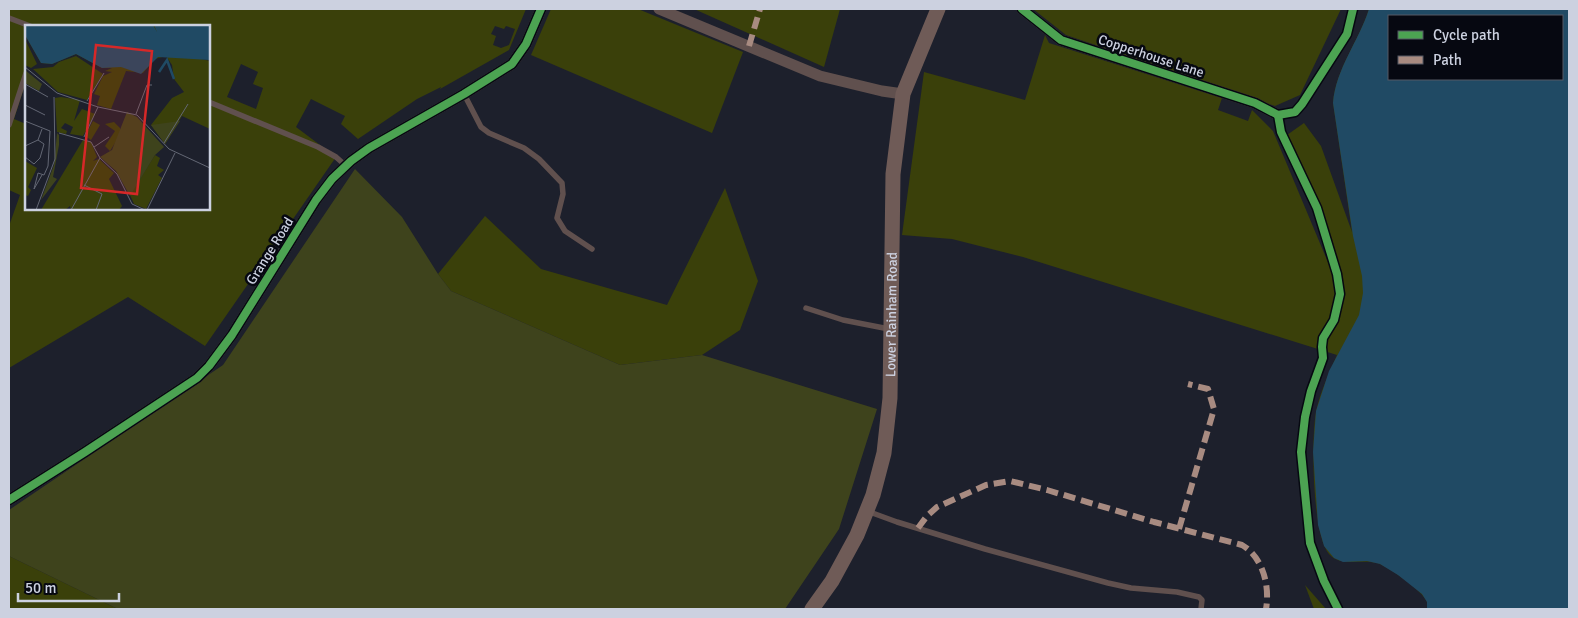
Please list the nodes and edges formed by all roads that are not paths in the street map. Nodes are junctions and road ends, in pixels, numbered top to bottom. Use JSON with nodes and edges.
{"nodes":[{"id":1,"x":541,"y":9,"type":"edge"},
{"id":2,"x":659,"y":9,"type":"edge"},
{"id":3,"x":938,"y":9,"type":"edge"},
{"id":4,"x":1022,"y":9,"type":"edge"},
{"id":5,"x":9,"y":18,"type":"edge"},
{"id":6,"x":27,"y":25,"type":"edge"},
{"id":7,"x":25,"y":76,"type":"edge"},
{"id":8,"x":464,"y":94,"type":"junction"},
{"id":9,"x":903,"y":94,"type":"junction"},
{"id":10,"x":210,"y":102,"type":"edge"},
{"id":11,"x":1278,"y":116,"type":"dead end"},
{"id":12,"x":9,"y":125,"type":"edge"},
{"id":13,"x":345,"y":165,"type":"junction"},
{"id":14,"x":592,"y":249,"type":"dead end"},
{"id":15,"x":806,"y":308,"type":"dead end"},
{"id":16,"x":891,"y":329,"type":"junction"},
{"id":17,"x":9,"y":500,"type":"edge"},
{"id":18,"x":867,"y":511,"type":"junction"},
{"id":19,"x":812,"y":609,"type":"edge"},
{"id":20,"x":1201,"y":609,"type":"edge"}],
"edges":[{"from":1,"to":8,"type":"street","name":"Grange Road"},
{"from":2,"to":9,"type":"street"},
{"from":3,"to":9,"type":"main road","name":"Lower Rainham Road"},
{"from":4,"to":11,"type":"street","name":"Copperhouse Lane"},
{"from":5,"to":6,"type":"lane"},
{"from":7,"to":12,"type":"lane"},
{"from":8,"to":13,"type":"street","name":"Grange Road"},
{"from":8,"to":14,"type":"lane"},
{"from":9,"to":16,"type":"main road","name":"Lower Rainham Road"},
{"from":10,"to":13,"type":"lane"},
{"from":13,"to":17,"type":"street","name":"Grange Road"},
{"from":15,"to":16,"type":"lane"},
{"from":16,"to":18,"type":"main road","name":"Lower Rainham Road"},
{"from":18,"to":19,"type":"main road","name":"Lower Rainham Road"},
{"from":18,"to":20,"type":"lane"}]}
